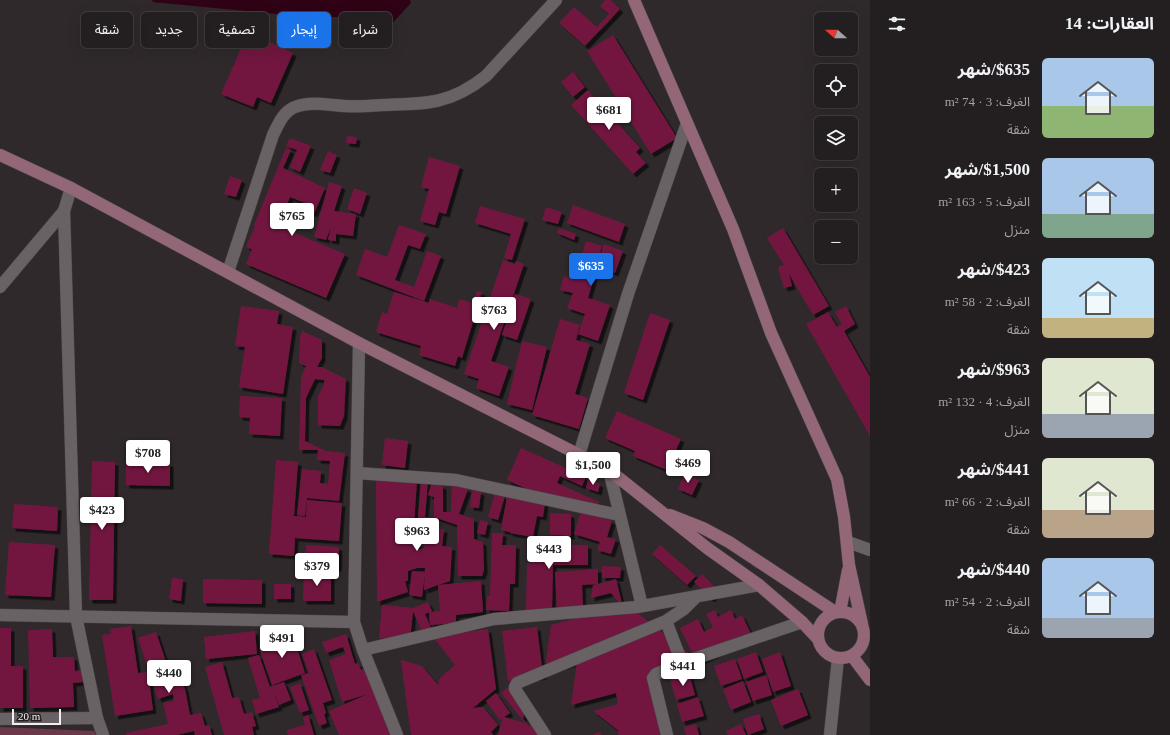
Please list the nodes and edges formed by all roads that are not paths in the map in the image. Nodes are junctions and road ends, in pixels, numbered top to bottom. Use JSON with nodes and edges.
{"nodes":[{"id":1,"x":556,"y":0,"type":"edge"},
{"id":2,"x":634,"y":0,"type":"edge"},
{"id":3,"x":688,"y":123,"type":"junction"},
{"id":4,"x":0,"y":155,"type":"edge"},
{"id":5,"x":71,"y":188,"type":"junction"},
{"id":6,"x":64,"y":211,"type":"junction"},
{"id":7,"x":228,"y":272,"type":"junction"},
{"id":8,"x":0,"y":287,"type":"edge"},
{"id":9,"x":359,"y":343,"type":"junction"},
{"id":10,"x":579,"y":455,"type":"junction"},
{"id":11,"x":609,"y":470,"type":"junction"},
{"id":12,"x":357,"y":473,"type":"junction"},
{"id":13,"x":662,"y":512,"type":"junction"},
{"id":14,"x":620,"y":515,"type":"junction"},
{"id":15,"x":848,"y":542,"type":"junction"},
{"id":16,"x":870,"y":550,"type":"edge"},
{"id":17,"x":849,"y":565,"type":"junction"},
{"id":18,"x":759,"y":585,"type":"junction"},
{"id":19,"x":697,"y":596,"type":"junction"},
{"id":20,"x":642,"y":606,"type":"junction"},
{"id":21,"x":837,"y":612,"type":"junction"},
{"id":22,"x":0,"y":615,"type":"edge"},
{"id":23,"x":76,"y":616,"type":"junction"},
{"id":24,"x":666,"y":621,"type":"junction"},
{"id":25,"x":354,"y":622,"type":"junction"},
{"id":26,"x":802,"y":622,"type":"junction"},
{"id":27,"x":862,"y":624,"type":"junction"},
{"id":28,"x":818,"y":639,"type":"junction"},
{"id":29,"x":867,"y":642,"type":"edge"},
{"id":30,"x":363,"y":650,"type":"junction"},
{"id":31,"x":852,"y":656,"type":"junction"},
{"id":32,"x":838,"y":658,"type":"junction"},
{"id":33,"x":682,"y":663,"type":"junction"},
{"id":34,"x":870,"y":680,"type":"edge"},
{"id":35,"x":97,"y":718,"type":"junction"},
{"id":36,"x":0,"y":719,"type":"edge"},
{"id":37,"x":103,"y":735,"type":"edge"},
{"id":38,"x":397,"y":735,"type":"edge"},
{"id":39,"x":545,"y":735,"type":"edge"},
{"id":40,"x":667,"y":735,"type":"edge"},
{"id":41,"x":830,"y":735,"type":"edge"}],
"edges":[{"from":1,"to":7,"type":"street"},
{"from":2,"to":3,"type":"main road"},
{"from":3,"to":10,"type":"street"},
{"from":3,"to":15,"type":"main road"},
{"from":4,"to":5,"type":"main road"},
{"from":5,"to":6,"type":"street"},
{"from":5,"to":7,"type":"main road"},
{"from":6,"to":8,"type":"street"},
{"from":6,"to":23,"type":"street"},
{"from":7,"to":9,"type":"main road"},
{"from":9,"to":10,"type":"main road"},
{"from":9,"to":12,"type":"street"},
{"from":10,"to":11,"type":"main road"},
{"from":11,"to":13,"type":"main road"},
{"from":11,"to":14,"type":"street"},
{"from":12,"to":14,"type":"street"},
{"from":12,"to":25,"type":"street"},
{"from":13,"to":18,"type":"main road"},
{"from":13,"to":21,"type":"main road"},
{"from":14,"to":20,"type":"street"},
{"from":15,"to":16,"type":"street"},
{"from":15,"to":17,"type":"main road"},
{"from":17,"to":21,"type":"main road"},
{"from":17,"to":27,"type":"main road"},
{"from":18,"to":19,"type":"street"},
{"from":18,"to":26,"type":"main road"},
{"from":19,"to":20,"type":"street"},
{"from":19,"to":24,"type":"street"},
{"from":20,"to":30,"type":"street"},
{"from":21,"to":27,"type":"main road"},
{"from":21,"to":28,"type":"main road"},
{"from":22,"to":23,"type":"street"},
{"from":23,"to":25,"type":"street"},
{"from":23,"to":35,"type":"street"},
{"from":24,"to":33,"type":"street"},
{"from":24,"to":39,"type":"street"},
{"from":25,"to":30,"type":"street"},
{"from":26,"to":28,"type":"main road"},
{"from":26,"to":33,"type":"street"},
{"from":27,"to":29,"type":"main road"},
{"from":28,"to":32,"type":"main road"},
{"from":29,"to":31,"type":"main road"},
{"from":30,"to":38,"type":"street"},
{"from":31,"to":32,"type":"main road"},
{"from":31,"to":34,"type":"main road"},
{"from":32,"to":41,"type":"street"},
{"from":33,"to":40,"type":"street"},
{"from":35,"to":36,"type":"street"},
{"from":35,"to":37,"type":"street"}]}
